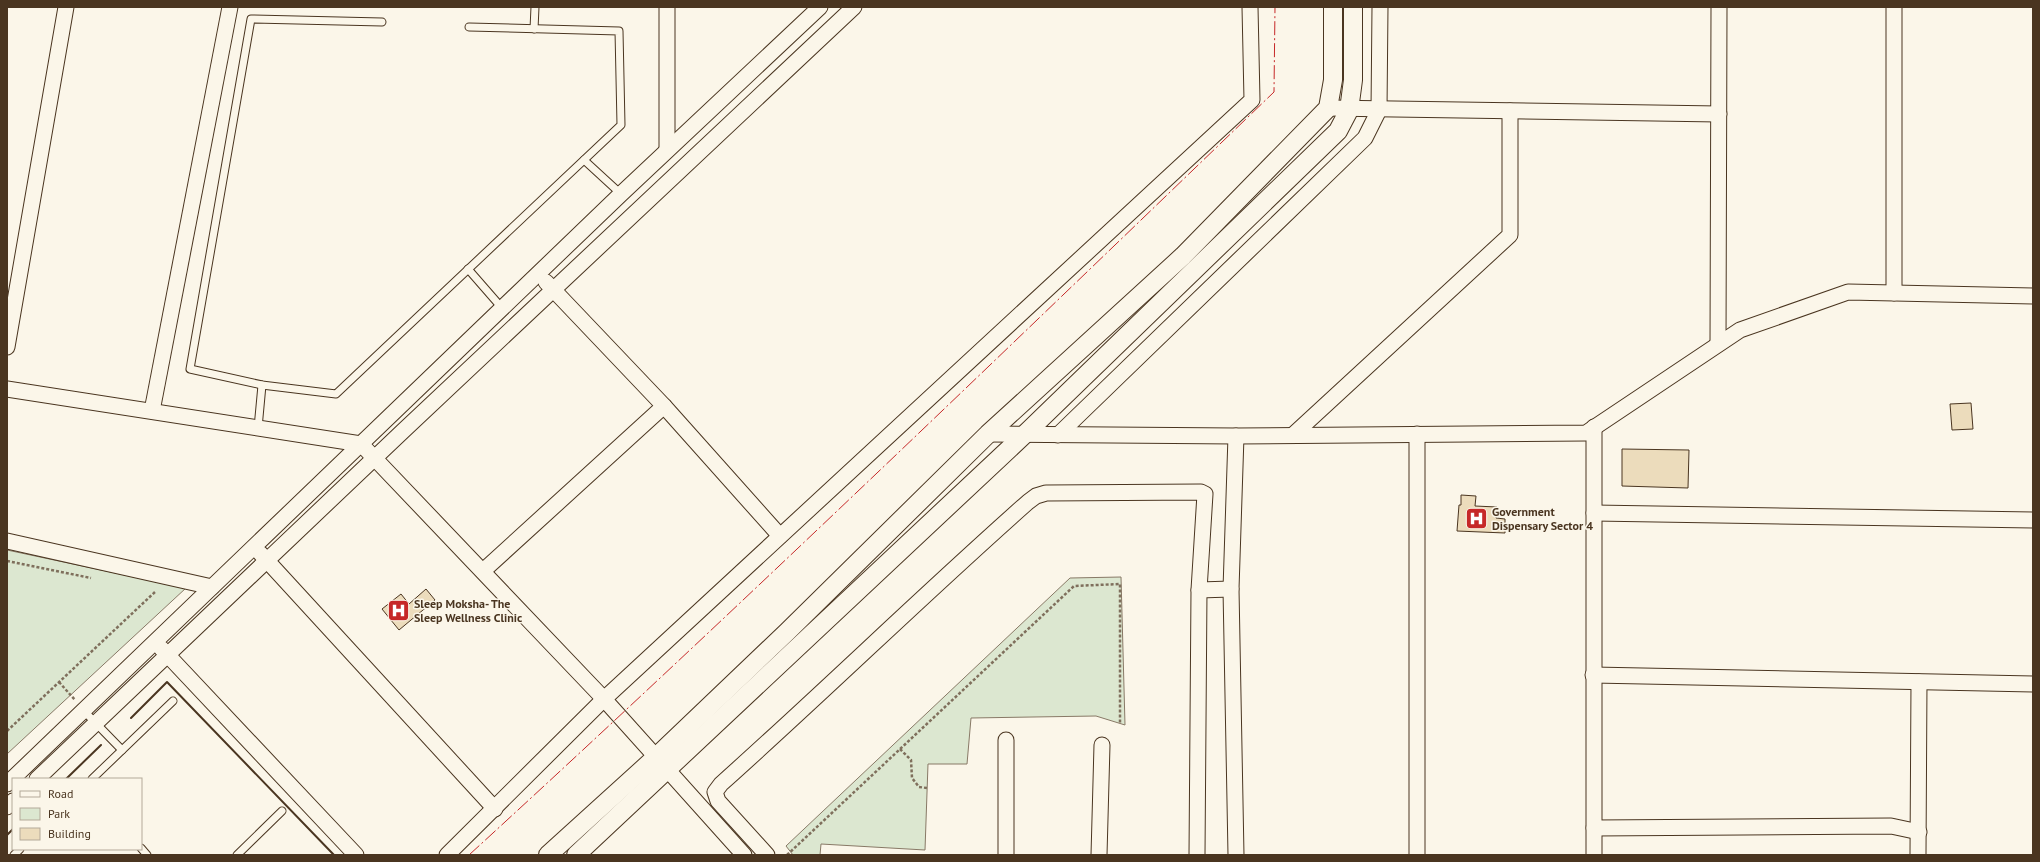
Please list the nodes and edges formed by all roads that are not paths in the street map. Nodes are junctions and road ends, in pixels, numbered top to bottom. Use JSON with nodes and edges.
{"nodes":[{"id":1,"x":66,"y":7,"type":"edge"},
{"id":2,"x":230,"y":7,"type":"edge"},
{"id":3,"x":535,"y":7,"type":"edge"},
{"id":4,"x":667,"y":7,"type":"edge"},
{"id":5,"x":820,"y":7,"type":"edge"},
{"id":6,"x":854,"y":7,"type":"edge"},
{"id":7,"x":1250,"y":7,"type":"edge"},
{"id":8,"x":1333,"y":7,"type":"edge"},
{"id":9,"x":1352,"y":7,"type":"edge"},
{"id":10,"x":1380,"y":7,"type":"edge"},
{"id":11,"x":1719,"y":7,"type":"edge"},
{"id":12,"x":1894,"y":7,"type":"edge"},
{"id":13,"x":382,"y":22,"type":"dead end"},
{"id":14,"x":469,"y":27,"type":"dead end"},
{"id":15,"x":534,"y":29,"type":"junction"},
{"id":16,"x":1328,"y":108,"type":"junction"},
{"id":17,"x":1349,"y":110,"type":"junction"},
{"id":18,"x":1379,"y":110,"type":"junction"},
{"id":19,"x":1510,"y":111,"type":"junction"},
{"id":20,"x":1719,"y":114,"type":"junction"},
{"id":21,"x":667,"y":150,"type":"junction"},
{"id":22,"x":584,"y":160,"type":"junction"},
{"id":23,"x":621,"y":194,"type":"junction"},
{"id":24,"x":468,"y":269,"type":"junction"},
{"id":25,"x":538,"y":274,"type":"junction"},
{"id":26,"x":553,"y":290,"type":"junction"},
{"id":27,"x":1894,"y":293,"type":"junction"},
{"id":28,"x":2033,"y":296,"type":"edge"},
{"id":29,"x":502,"y":308,"type":"junction"},
{"id":30,"x":1718,"y":344,"type":"junction"},
{"id":31,"x":7,"y":347,"type":"edge"},
{"id":32,"x":262,"y":385,"type":"junction"},
{"id":33,"x":7,"y":388,"type":"edge"},
{"id":34,"x":664,"y":406,"type":"junction"},
{"id":35,"x":152,"y":411,"type":"junction"},
{"id":36,"x":1594,"y":427,"type":"junction"},
{"id":37,"x":258,"y":428,"type":"junction"},
{"id":38,"x":988,"y":434,"type":"junction"},
{"id":39,"x":1025,"y":434,"type":"junction"},
{"id":40,"x":1417,"y":434,"type":"junction"},
{"id":41,"x":1058,"y":435,"type":"junction"},
{"id":42,"x":1292,"y":435,"type":"junction"},
{"id":43,"x":1236,"y":436,"type":"junction"},
{"id":44,"x":361,"y":444,"type":"junction"},
{"id":45,"x":375,"y":458,"type":"junction"},
{"id":46,"x":1594,"y":513,"type":"junction"},
{"id":47,"x":2033,"y":520,"type":"edge"},
{"id":48,"x":780,"y":536,"type":"junction"},
{"id":49,"x":7,"y":540,"type":"edge"},
{"id":50,"x":254,"y":546,"type":"junction"},
{"id":51,"x":267,"y":560,"type":"junction"},
{"id":52,"x":483,"y":571,"type":"junction"},
{"id":53,"x":212,"y":587,"type":"junction"},
{"id":54,"x":1231,"y":589,"type":"junction"},
{"id":55,"x":1199,"y":590,"type":"junction"},
{"id":56,"x":155,"y":641,"type":"junction"},
{"id":57,"x":168,"y":655,"type":"junction"},
{"id":58,"x":1593,"y":675,"type":"junction"},
{"id":59,"x":1919,"y":682,"type":"junction"},
{"id":60,"x":2033,"y":684,"type":"edge"},
{"id":61,"x":604,"y":699,"type":"junction"},
{"id":62,"x":173,"y":701,"type":"dead end"},
{"id":63,"x":84,"y":711,"type":"junction"},
{"id":64,"x":96,"y":723,"type":"junction"},
{"id":65,"x":1006,"y":740,"type":"dead end"},
{"id":66,"x":1102,"y":745,"type":"dead end"},
{"id":67,"x":122,"y":750,"type":"junction"},
{"id":68,"x":662,"y":763,"type":"junction"},
{"id":69,"x":13,"y":778,"type":"edge"},
{"id":70,"x":38,"y":778,"type":"edge"},
{"id":71,"x":93,"y":778,"type":"edge"},
{"id":72,"x":495,"y":809,"type":"junction"},
{"id":73,"x":282,"y":811,"type":"dead end"},
{"id":74,"x":1594,"y":828,"type":"junction"},
{"id":75,"x":1918,"y":832,"type":"junction"},
{"id":76,"x":237,"y":855,"type":"edge"},
{"id":77,"x":356,"y":855,"type":"edge"},
{"id":78,"x":447,"y":855,"type":"edge"},
{"id":79,"x":548,"y":855,"type":"edge"},
{"id":80,"x":576,"y":855,"type":"edge"},
{"id":81,"x":744,"y":855,"type":"edge"},
{"id":82,"x":767,"y":855,"type":"edge"},
{"id":83,"x":1006,"y":855,"type":"edge"},
{"id":84,"x":1099,"y":855,"type":"edge"},
{"id":85,"x":1197,"y":855,"type":"edge"},
{"id":86,"x":1236,"y":855,"type":"edge"},
{"id":87,"x":1417,"y":855,"type":"edge"},
{"id":88,"x":1594,"y":855,"type":"edge"},
{"id":89,"x":1918,"y":855,"type":"edge"}],
"edges":[{"from":1,"to":31,"type":"street"},
{"from":2,"to":35,"type":"street"},
{"from":3,"to":15,"type":"lane"},
{"from":4,"to":21,"type":"street"},
{"from":5,"to":21,"type":"street"},
{"from":6,"to":26,"type":"street"},
{"from":7,"to":48,"type":"street"},
{"from":8,"to":16,"type":"street"},
{"from":9,"to":17,"type":"street"},
{"from":10,"to":18,"type":"street"},
{"from":11,"to":20,"type":"street"},
{"from":12,"to":27,"type":"street"},
{"from":13,"to":32,"type":"lane"},
{"from":14,"to":15,"type":"lane"},
{"from":15,"to":22,"type":"lane"},
{"from":16,"to":17,"type":"street"},
{"from":16,"to":38,"type":"street"},
{"from":17,"to":18,"type":"street"},
{"from":17,"to":39,"type":"street"},
{"from":18,"to":19,"type":"street"},
{"from":18,"to":41,"type":"street"},
{"from":19,"to":20,"type":"street"},
{"from":19,"to":42,"type":"street"},
{"from":20,"to":30,"type":"street"},
{"from":21,"to":23,"type":"street"},
{"from":22,"to":23,"type":"lane"},
{"from":22,"to":24,"type":"lane"},
{"from":23,"to":25,"type":"street"},
{"from":24,"to":29,"type":"lane"},
{"from":24,"to":32,"type":"lane"},
{"from":25,"to":26,"type":"street"},
{"from":25,"to":29,"type":"street"},
{"from":26,"to":34,"type":"street"},
{"from":26,"to":45,"type":"street"},
{"from":27,"to":28,"type":"street"},
{"from":27,"to":30,"type":"street"},
{"from":29,"to":44,"type":"street"},
{"from":30,"to":36,"type":"street"},
{"from":32,"to":37,"type":"lane"},
{"from":33,"to":35,"type":"street"},
{"from":34,"to":48,"type":"street"},
{"from":34,"to":52,"type":"street"},
{"from":35,"to":37,"type":"street"},
{"from":36,"to":40,"type":"street"},
{"from":36,"to":46,"type":"street"},
{"from":37,"to":44,"type":"street"},
{"from":38,"to":39,"type":"street"},
{"from":38,"to":68,"type":"street"},
{"from":39,"to":41,"type":"street"},
{"from":39,"to":68,"type":"street"},
{"from":40,"to":42,"type":"street"},
{"from":40,"to":87,"type":"street"},
{"from":41,"to":43,"type":"street"},
{"from":42,"to":43,"type":"street"},
{"from":43,"to":54,"type":"street"},
{"from":44,"to":45,"type":"street"},
{"from":44,"to":50,"type":"street"},
{"from":45,"to":51,"type":"street"},
{"from":45,"to":52,"type":"street"},
{"from":46,"to":47,"type":"street"},
{"from":46,"to":58,"type":"street"},
{"from":48,"to":61,"type":"street"},
{"from":49,"to":53,"type":"street"},
{"from":50,"to":51,"type":"street"},
{"from":50,"to":53,"type":"street"},
{"from":51,"to":57,"type":"street"},
{"from":51,"to":72,"type":"street"},
{"from":52,"to":61,"type":"street"},
{"from":53,"to":56,"type":"street"},
{"from":54,"to":55,"type":"street"},
{"from":54,"to":86,"type":"street"},
{"from":55,"to":82,"type":"street"},
{"from":55,"to":85,"type":"street"},
{"from":56,"to":57,"type":"street"},
{"from":56,"to":63,"type":"street"},
{"from":57,"to":64,"type":"street"},
{"from":57,"to":77,"type":"street"},
{"from":58,"to":59,"type":"street"},
{"from":58,"to":74,"type":"street"},
{"from":59,"to":60,"type":"street"},
{"from":59,"to":75,"type":"street"},
{"from":61,"to":68,"type":"street"},
{"from":61,"to":72,"type":"street"},
{"from":62,"to":67,"type":"lane"},
{"from":63,"to":64,"type":"lane"},
{"from":63,"to":69,"type":"street"},
{"from":64,"to":67,"type":"lane"},
{"from":64,"to":70,"type":"street"},
{"from":65,"to":83,"type":"street"},
{"from":66,"to":84,"type":"street"},
{"from":67,"to":71,"type":"lane"},
{"from":68,"to":79,"type":"street"},
{"from":68,"to":80,"type":"street"},
{"from":68,"to":81,"type":"street"},
{"from":72,"to":78,"type":"street"},
{"from":73,"to":76,"type":"lane"},
{"from":74,"to":75,"type":"street"},
{"from":74,"to":88,"type":"street"},
{"from":75,"to":89,"type":"street"}]}
